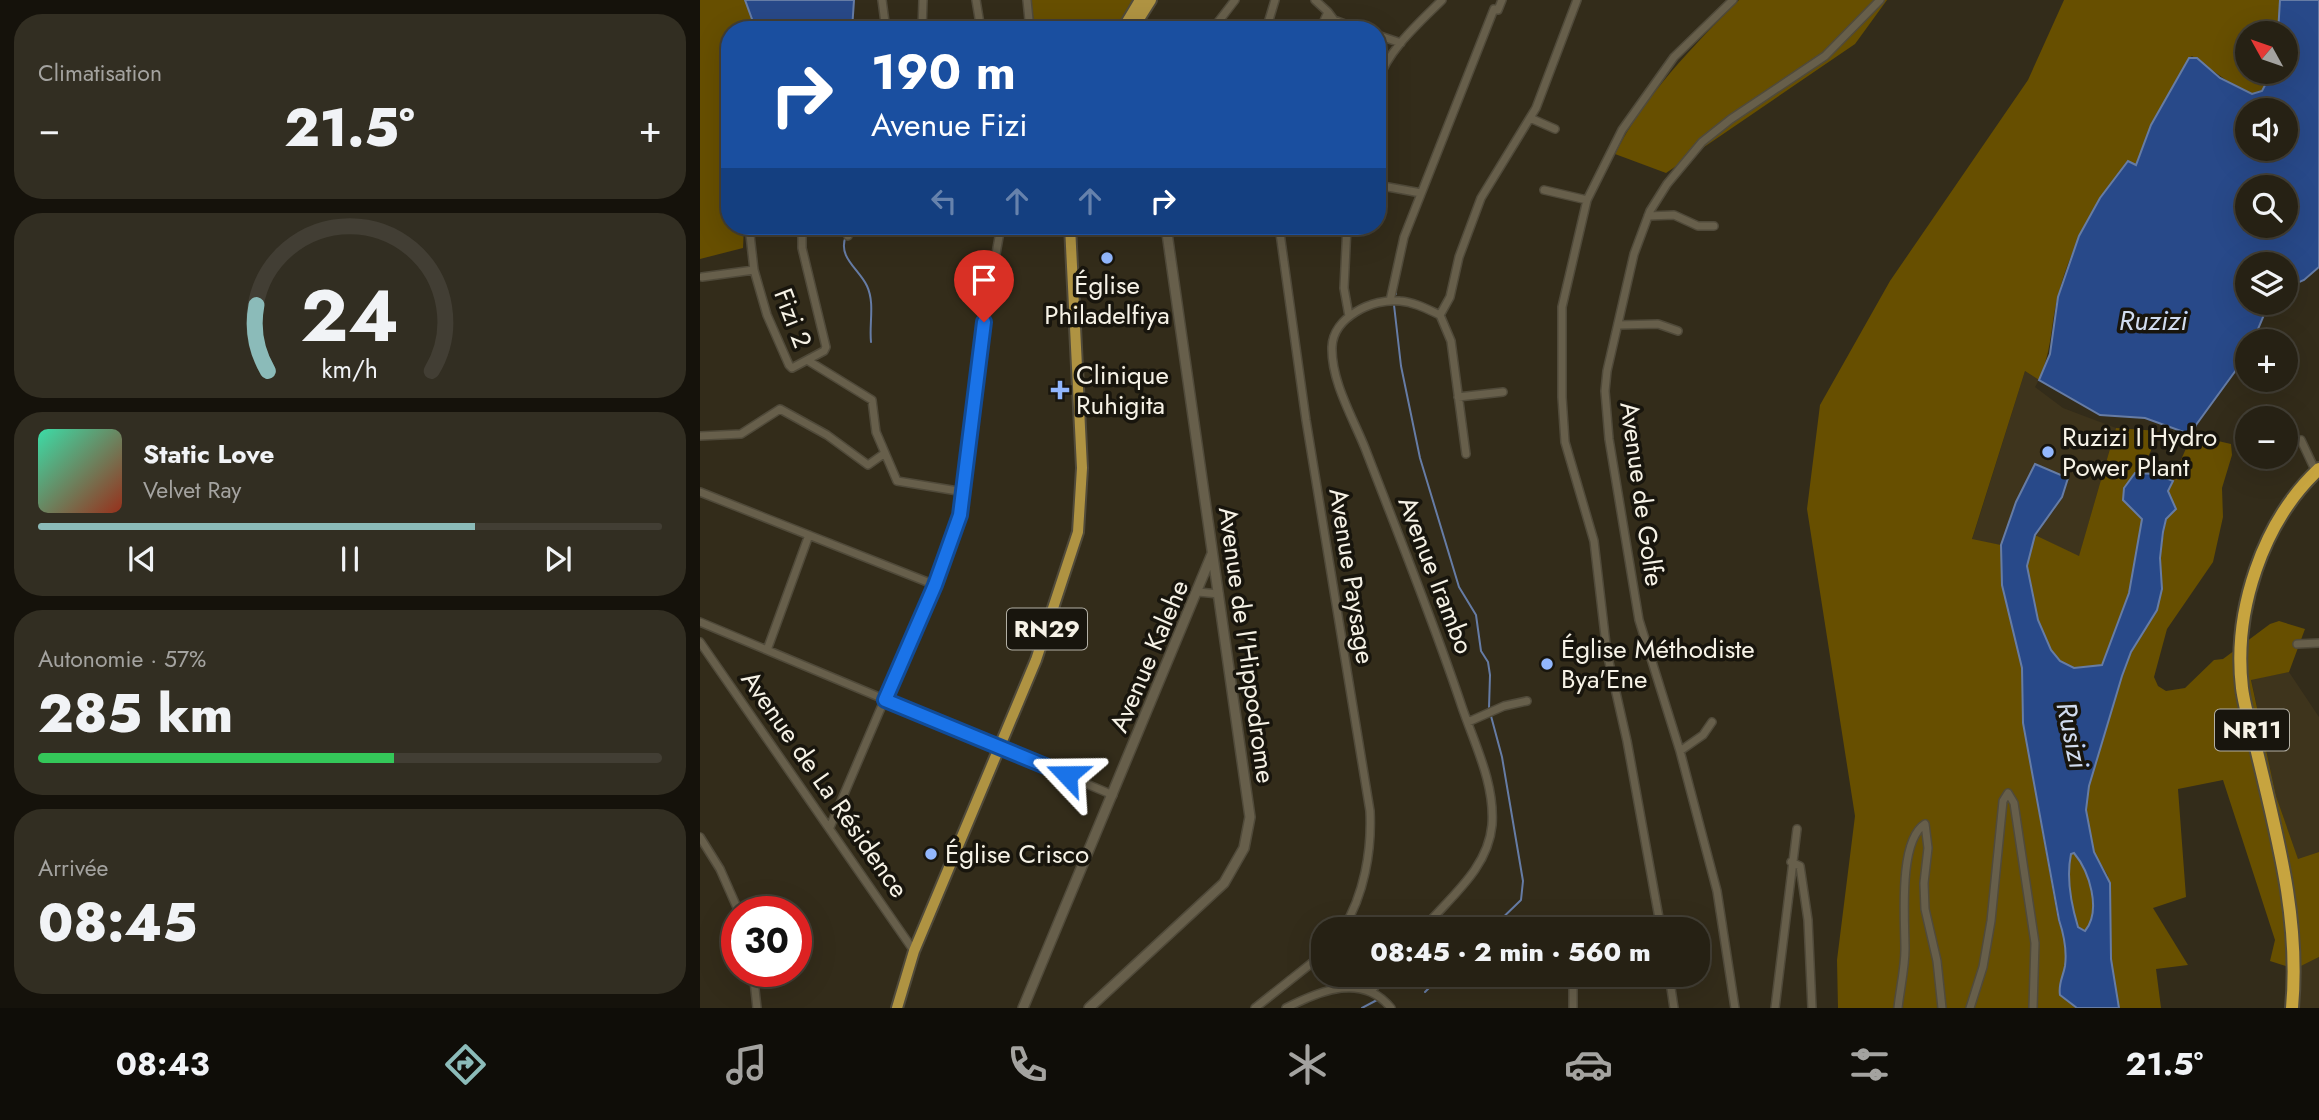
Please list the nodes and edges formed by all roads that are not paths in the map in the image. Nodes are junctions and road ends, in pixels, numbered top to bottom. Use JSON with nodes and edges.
{"nodes":[{"id":1,"x":882,"y":0,"type":"edge"},
{"id":2,"x":923,"y":0,"type":"edge"},
{"id":3,"x":976,"y":0,"type":"edge"},
{"id":4,"x":1027,"y":0,"type":"edge"},
{"id":5,"x":1140,"y":0,"type":"edge"},
{"id":6,"x":1151,"y":0,"type":"edge"},
{"id":7,"x":1235,"y":0,"type":"edge"},
{"id":8,"x":1275,"y":0,"type":"edge"},
{"id":9,"x":1315,"y":0,"type":"edge"},
{"id":10,"x":1442,"y":0,"type":"edge"},
{"id":11,"x":1502,"y":0,"type":"edge"},
{"id":12,"x":1577,"y":0,"type":"edge"},
{"id":13,"x":1733,"y":0,"type":"edge"},
{"id":14,"x":1880,"y":0,"type":"edge"},
{"id":15,"x":1328,"y":12,"type":"junction"},
{"id":16,"x":885,"y":21,"type":"edge"},
{"id":17,"x":922,"y":21,"type":"edge"},
{"id":18,"x":980,"y":21,"type":"edge"},
{"id":19,"x":1029,"y":21,"type":"edge"},
{"id":20,"x":1127,"y":21,"type":"edge"},
{"id":21,"x":1138,"y":21,"type":"edge"},
{"id":22,"x":1219,"y":21,"type":"edge"},
{"id":23,"x":1269,"y":21,"type":"edge"},
{"id":24,"x":1324,"y":21,"type":"edge"},
{"id":25,"x":1337,"y":21,"type":"edge"},
{"id":26,"x":1386,"y":38,"type":"edge"},
{"id":27,"x":1401,"y":43,"type":"junction"},
{"id":28,"x":1386,"y":61,"type":"edge"},
{"id":29,"x":1530,"y":118,"type":"junction"},
{"id":30,"x":1555,"y":129,"type":"dead end"},
{"id":31,"x":1386,"y":186,"type":"edge"},
{"id":32,"x":1544,"y":190,"type":"dead end"},
{"id":33,"x":1421,"y":193,"type":"junction"},
{"id":34,"x":1587,"y":200,"type":"junction"},
{"id":35,"x":1648,"y":216,"type":"junction"},
{"id":36,"x":1714,"y":226,"type":"dead end"},
{"id":37,"x":751,"y":235,"type":"edge"},
{"id":38,"x":802,"y":235,"type":"edge"},
{"id":39,"x":999,"y":235,"type":"edge"},
{"id":40,"x":1070,"y":235,"type":"edge"},
{"id":41,"x":1167,"y":235,"type":"edge"},
{"id":42,"x":1280,"y":235,"type":"edge"},
{"id":43,"x":1347,"y":235,"type":"edge"},
{"id":44,"x":754,"y":270,"type":"junction"},
{"id":45,"x":702,"y":278,"type":"dead end"},
{"id":46,"x":1390,"y":301,"type":"junction"},
{"id":47,"x":1440,"y":315,"type":"junction"},
{"id":48,"x":1349,"y":316,"type":"junction"},
{"id":49,"x":1618,"y":325,"type":"junction"},
{"id":50,"x":1678,"y":331,"type":"dead end"},
{"id":51,"x":807,"y":360,"type":"junction"},
{"id":52,"x":1503,"y":392,"type":"dead end"},
{"id":53,"x":1458,"y":397,"type":"junction"},
{"id":54,"x":700,"y":436,"type":"edge"},
{"id":55,"x":2301,"y":440,"type":"dead end"},
{"id":56,"x":885,"y":453,"type":"junction"},
{"id":57,"x":1466,"y":454,"type":"dead end"},
{"id":58,"x":2317,"y":470,"type":"edge"},
{"id":59,"x":700,"y":492,"type":"edge"},
{"id":60,"x":964,"y":492,"type":"junction"},
{"id":61,"x":809,"y":535,"type":"junction"},
{"id":62,"x":1213,"y":552,"type":"junction"},
{"id":63,"x":935,"y":585,"type":"junction"},
{"id":64,"x":1198,"y":592,"type":"junction"},
{"id":65,"x":1219,"y":594,"type":"junction"},
{"id":66,"x":700,"y":622,"type":"edge"},
{"id":67,"x":700,"y":642,"type":"edge"},
{"id":68,"x":2319,"y":643,"type":"edge"},
{"id":69,"x":2297,"y":644,"type":"dead end"},
{"id":70,"x":767,"y":650,"type":"junction"},
{"id":71,"x":885,"y":700,"type":"junction"},
{"id":72,"x":1527,"y":701,"type":"dead end"},
{"id":73,"x":1468,"y":722,"type":"junction"},
{"id":74,"x":1712,"y":722,"type":"dead end"},
{"id":75,"x":999,"y":746,"type":"junction"},
{"id":76,"x":1680,"y":751,"type":"junction"},
{"id":77,"x":1113,"y":795,"type":"junction"},
{"id":78,"x":830,"y":827,"type":"junction"},
{"id":79,"x":1797,"y":829,"type":"dead end"},
{"id":80,"x":700,"y":837,"type":"edge"},
{"id":81,"x":1791,"y":862,"type":"junction"},
{"id":82,"x":732,"y":896,"type":"edge"},
{"id":83,"x":1351,"y":917,"type":"edge"},
{"id":84,"x":1434,"y":917,"type":"edge"},
{"id":85,"x":1659,"y":917,"type":"edge"},
{"id":86,"x":914,"y":951,"type":"junction"},
{"id":87,"x":1311,"y":964,"type":"edge"},
{"id":88,"x":755,"y":987,"type":"edge"},
{"id":89,"x":1375,"y":987,"type":"edge"},
{"id":90,"x":1573,"y":987,"type":"edge"},
{"id":91,"x":1671,"y":987,"type":"edge"},
{"id":92,"x":1372,"y":990,"type":"junction"},
{"id":93,"x":757,"y":1008,"type":"edge"},
{"id":94,"x":897,"y":1008,"type":"edge"},
{"id":95,"x":1023,"y":1008,"type":"edge"},
{"id":96,"x":1089,"y":1008,"type":"edge"},
{"id":97,"x":1255,"y":1008,"type":"edge"},
{"id":98,"x":1286,"y":1008,"type":"edge"},
{"id":99,"x":1391,"y":1008,"type":"edge"},
{"id":100,"x":1573,"y":1008,"type":"edge"},
{"id":101,"x":1674,"y":1008,"type":"edge"},
{"id":102,"x":1735,"y":1008,"type":"edge"},
{"id":103,"x":1775,"y":1008,"type":"edge"},
{"id":104,"x":1812,"y":1008,"type":"edge"},
{"id":105,"x":1898,"y":1008,"type":"edge"},
{"id":106,"x":1942,"y":1008,"type":"edge"},
{"id":107,"x":1970,"y":1008,"type":"edge"},
{"id":108,"x":2033,"y":1008,"type":"edge"},
{"id":109,"x":2292,"y":1008,"type":"edge"}],
"edges":[{"from":1,"to":16,"type":"street"},
{"from":2,"to":17,"type":"street"},
{"from":3,"to":18,"type":"street"},
{"from":4,"to":19,"type":"street"},
{"from":5,"to":20,"type":"main road"},
{"from":6,"to":21,"type":"main road"},
{"from":7,"to":22,"type":"street"},
{"from":8,"to":23,"type":"street"},
{"from":9,"to":15,"type":"street"},
{"from":10,"to":27,"type":"street"},
{"from":11,"to":33,"type":"street"},
{"from":12,"to":29,"type":"street"},
{"from":13,"to":34,"type":"street"},
{"from":14,"to":35,"type":"street","name":"Avenue de Golfe"},
{"from":15,"to":24,"type":"street"},
{"from":15,"to":25,"type":"street"},
{"from":26,"to":27,"type":"street"},
{"from":27,"to":28,"type":"street"},
{"from":29,"to":30,"type":"street"},
{"from":29,"to":47,"type":"street"},
{"from":31,"to":33,"type":"street"},
{"from":32,"to":34,"type":"street"},
{"from":33,"to":46,"type":"street"},
{"from":34,"to":85,"type":"street"},
{"from":35,"to":36,"type":"street"},
{"from":35,"to":49,"type":"street","name":"Avenue de Golfe"},
{"from":37,"to":44,"type":"street"},
{"from":38,"to":51,"type":"street"},
{"from":39,"to":60,"type":"street"},
{"from":40,"to":75,"type":"main road","number":"RN29"},
{"from":41,"to":62,"type":"street","name":"Avenue de l'Hippodrome"},
{"from":42,"to":83,"type":"street","name":"Avenue Paysage"},
{"from":43,"to":48,"type":"street"},
{"from":44,"to":45,"type":"street","name":"Fizi 2"},
{"from":44,"to":51,"type":"street","name":"Fizi 2"},
{"from":46,"to":47,"type":"street"},
{"from":46,"to":48,"type":"street"},
{"from":47,"to":53,"type":"street"},
{"from":48,"to":73,"type":"street","name":"Avenue Irambo"},
{"from":49,"to":50,"type":"street"},
{"from":49,"to":76,"type":"street","name":"Avenue de Golfe"},
{"from":51,"to":56,"type":"street","name":"Fizi 2"},
{"from":52,"to":53,"type":"street"},
{"from":53,"to":57,"type":"street"},
{"from":54,"to":56,"type":"street"},
{"from":55,"to":58,"type":"street"},
{"from":56,"to":60,"type":"street","name":"Fizi 2"},
{"from":58,"to":109,"type":"highway","number":"NR11"},
{"from":59,"to":61,"type":"street"},
{"from":60,"to":63,"type":"street"},
{"from":61,"to":63,"type":"street"},
{"from":61,"to":70,"type":"street"},
{"from":62,"to":64,"type":"street","name":"Avenue Kalehe"},
{"from":62,"to":65,"type":"street","name":"Avenue de l'Hippodrome"},
{"from":63,"to":71,"type":"street"},
{"from":64,"to":65,"type":"street"},
{"from":64,"to":77,"type":"street","name":"Avenue Kalehe"},
{"from":65,"to":96,"type":"street","name":"Avenue de l'Hippodrome"},
{"from":66,"to":70,"type":"street"},
{"from":67,"to":78,"type":"street","name":"Avenue de La Résidence"},
{"from":68,"to":69,"type":"street"},
{"from":70,"to":71,"type":"street"},
{"from":71,"to":75,"type":"street"},
{"from":71,"to":78,"type":"street"},
{"from":72,"to":73,"type":"street"},
{"from":73,"to":84,"type":"street","name":"Avenue Irambo"},
{"from":74,"to":76,"type":"street"},
{"from":75,"to":77,"type":"street"},
{"from":75,"to":86,"type":"main road","number":"RN29"},
{"from":76,"to":102,"type":"street","name":"Avenue de Golfe"},
{"from":77,"to":95,"type":"street","name":"Avenue Kalehe"},
{"from":78,"to":86,"type":"street","name":"Avenue de La Résidence"},
{"from":79,"to":81,"type":"street"},
{"from":80,"to":82,"type":"street"},
{"from":81,"to":103,"type":"street"},
{"from":81,"to":104,"type":"street"},
{"from":86,"to":94,"type":"main road","number":"RN29"},
{"from":87,"to":97,"type":"street"},
{"from":88,"to":93,"type":"street"},
{"from":89,"to":92,"type":"street"},
{"from":90,"to":100,"type":"street"},
{"from":91,"to":101,"type":"street"},
{"from":92,"to":98,"type":"street"},
{"from":92,"to":99,"type":"street"},
{"from":105,"to":106,"type":"street"},
{"from":107,"to":108,"type":"street"}]}
